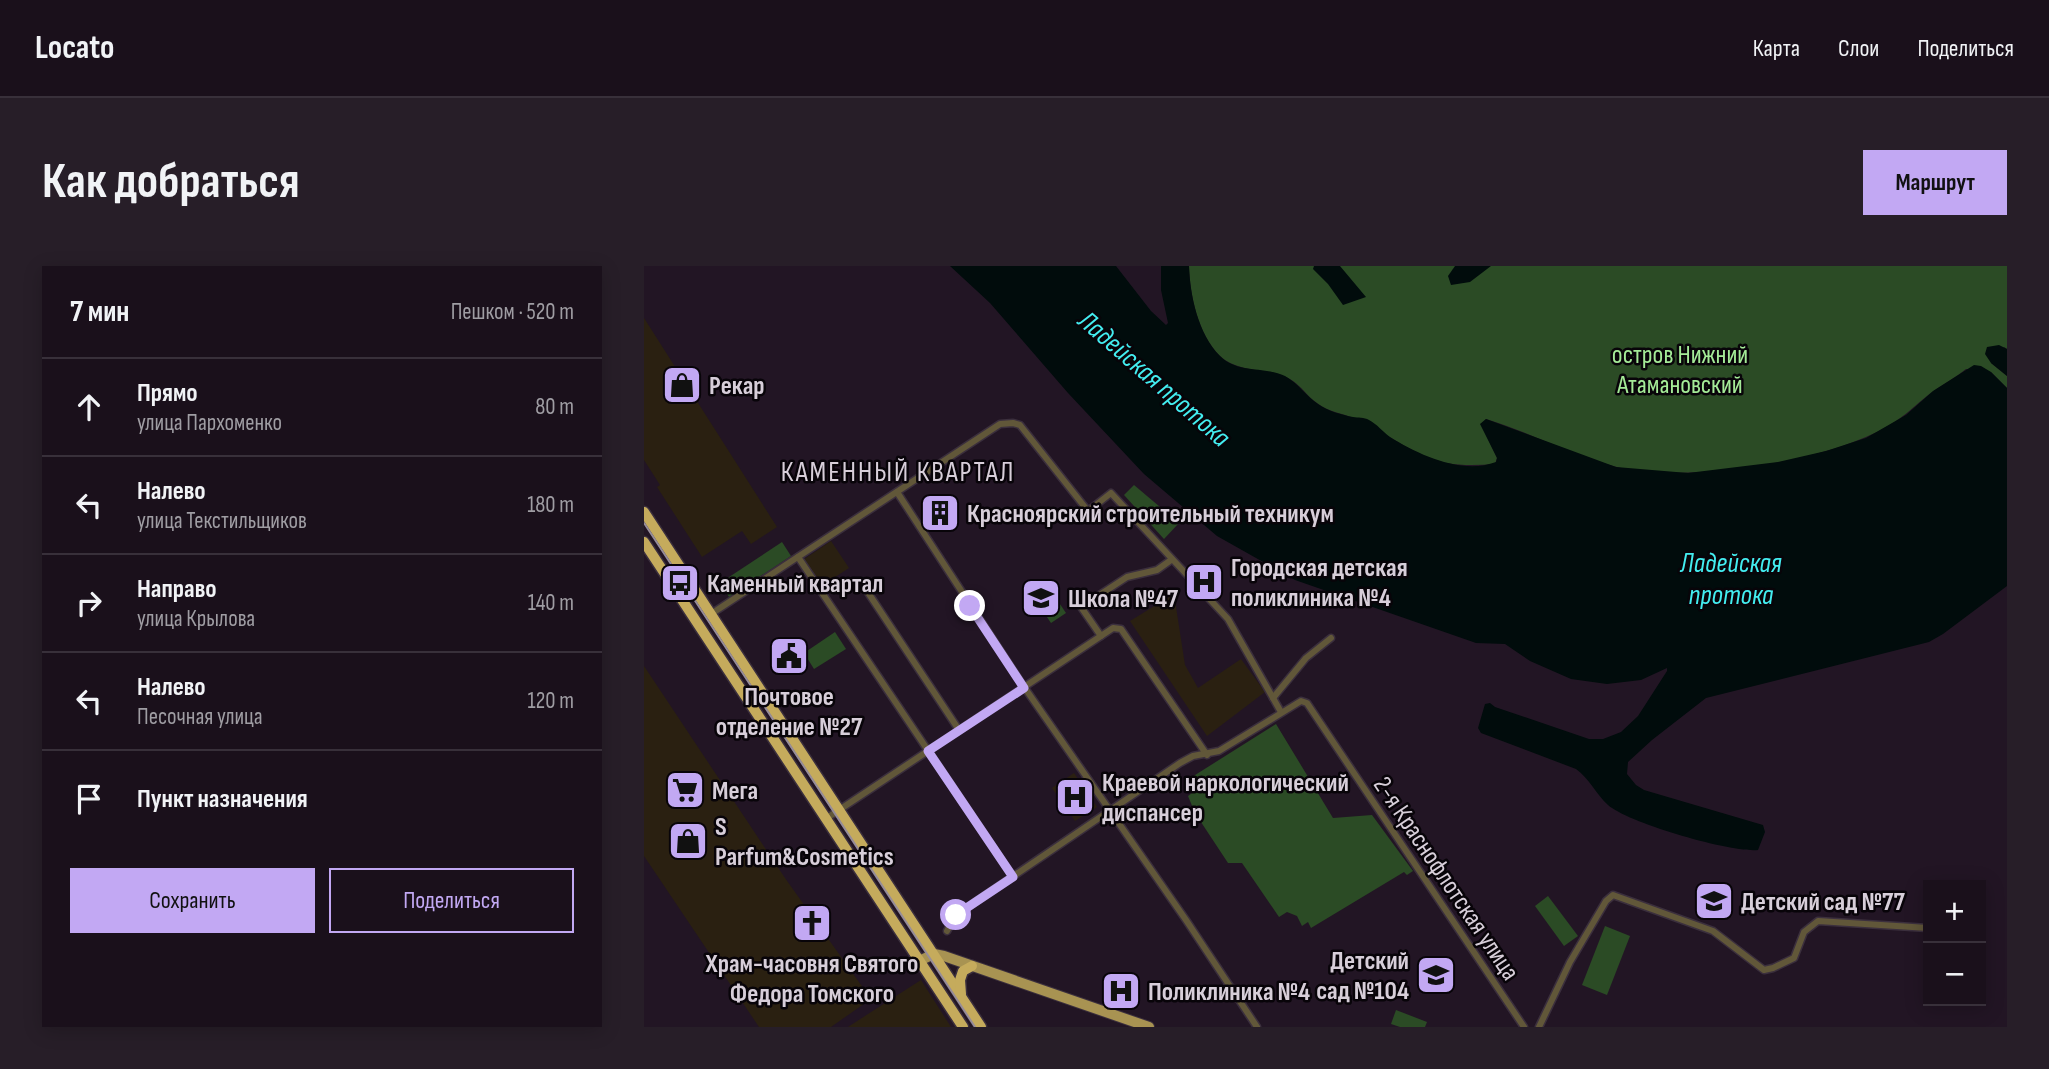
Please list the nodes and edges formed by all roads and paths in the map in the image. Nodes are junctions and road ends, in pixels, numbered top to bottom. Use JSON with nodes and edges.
{"nodes":[{"id":1,"x":897,"y":492,"type":"junction"},
{"id":2,"x":644,"y":512,"type":"edge"},
{"id":3,"x":644,"y":542,"type":"edge"},
{"id":4,"x":798,"y":557,"type":"junction"},
{"id":5,"x":1171,"y":560,"type":"junction"},
{"id":6,"x":867,"y":591,"type":"dead end"},
{"id":7,"x":711,"y":614,"type":"junction"},
{"id":8,"x":1101,"y":636,"type":"junction"},
{"id":9,"x":1331,"y":638,"type":"dead end"},
{"id":10,"x":1024,"y":688,"type":"junction"},
{"id":11,"x":1272,"y":698,"type":"junction"},
{"id":12,"x":1281,"y":712,"type":"junction"},
{"id":13,"x":959,"y":730,"type":"junction"},
{"id":14,"x":928,"y":751,"type":"junction"},
{"id":15,"x":1207,"y":755,"type":"junction"},
{"id":16,"x":840,"y":809,"type":"junction"},
{"id":17,"x":1111,"y":810,"type":"junction"},
{"id":18,"x":827,"y":818,"type":"junction"},
{"id":19,"x":1013,"y":877,"type":"junction"},
{"id":20,"x":1923,"y":928,"type":"edge"},
{"id":21,"x":947,"y":931,"type":"dead end"},
{"id":22,"x":934,"y":954,"type":"junction"},
{"id":23,"x":919,"y":961,"type":"junction"},
{"id":24,"x":972,"y":966,"type":"junction"},
{"id":25,"x":961,"y":996,"type":"junction"},
{"id":26,"x":963,"y":1027,"type":"edge"},
{"id":27,"x":981,"y":1027,"type":"edge"},
{"id":28,"x":1149,"y":1027,"type":"edge"},
{"id":29,"x":1257,"y":1027,"type":"edge"},
{"id":30,"x":1524,"y":1027,"type":"edge"},
{"id":31,"x":1539,"y":1027,"type":"edge"}],
"edges":[{"from":1,"to":4,"type":"street"},
{"from":1,"to":5,"type":"street"},
{"from":1,"to":10,"type":"street"},
{"from":2,"to":7,"type":"highway"},
{"from":3,"to":18,"type":"highway"},
{"from":4,"to":7,"type":"street"},
{"from":4,"to":14,"type":"street"},
{"from":5,"to":8,"type":"street"},
{"from":5,"to":11,"type":"street"},
{"from":6,"to":13,"type":"street"},
{"from":7,"to":16,"type":"highway"},
{"from":8,"to":10,"type":"street"},
{"from":8,"to":15,"type":"street"},
{"from":9,"to":11,"type":"street"},
{"from":10,"to":13,"type":"street"},
{"from":10,"to":17,"type":"street"},
{"from":11,"to":12,"type":"street"},
{"from":12,"to":15,"type":"street"},
{"from":12,"to":30,"type":"street","name":"2-я Краснофлотская улица"},
{"from":13,"to":14,"type":"street"},
{"from":14,"to":16,"type":"street"},
{"from":14,"to":19,"type":"street"},
{"from":15,"to":17,"type":"street"},
{"from":16,"to":18,"type":"street"},
{"from":16,"to":22,"type":"highway"},
{"from":17,"to":19,"type":"street"},
{"from":17,"to":29,"type":"street"},
{"from":18,"to":23,"type":"highway"},
{"from":19,"to":21,"type":"street"},
{"from":20,"to":31,"type":"street"},
{"from":22,"to":23,"type":"main road"},
{"from":22,"to":24,"type":"main road"},
{"from":22,"to":25,"type":"highway"},
{"from":23,"to":26,"type":"highway"},
{"from":24,"to":25,"type":"highway"},
{"from":24,"to":28,"type":"main road"},
{"from":25,"to":27,"type":"highway"}]}
